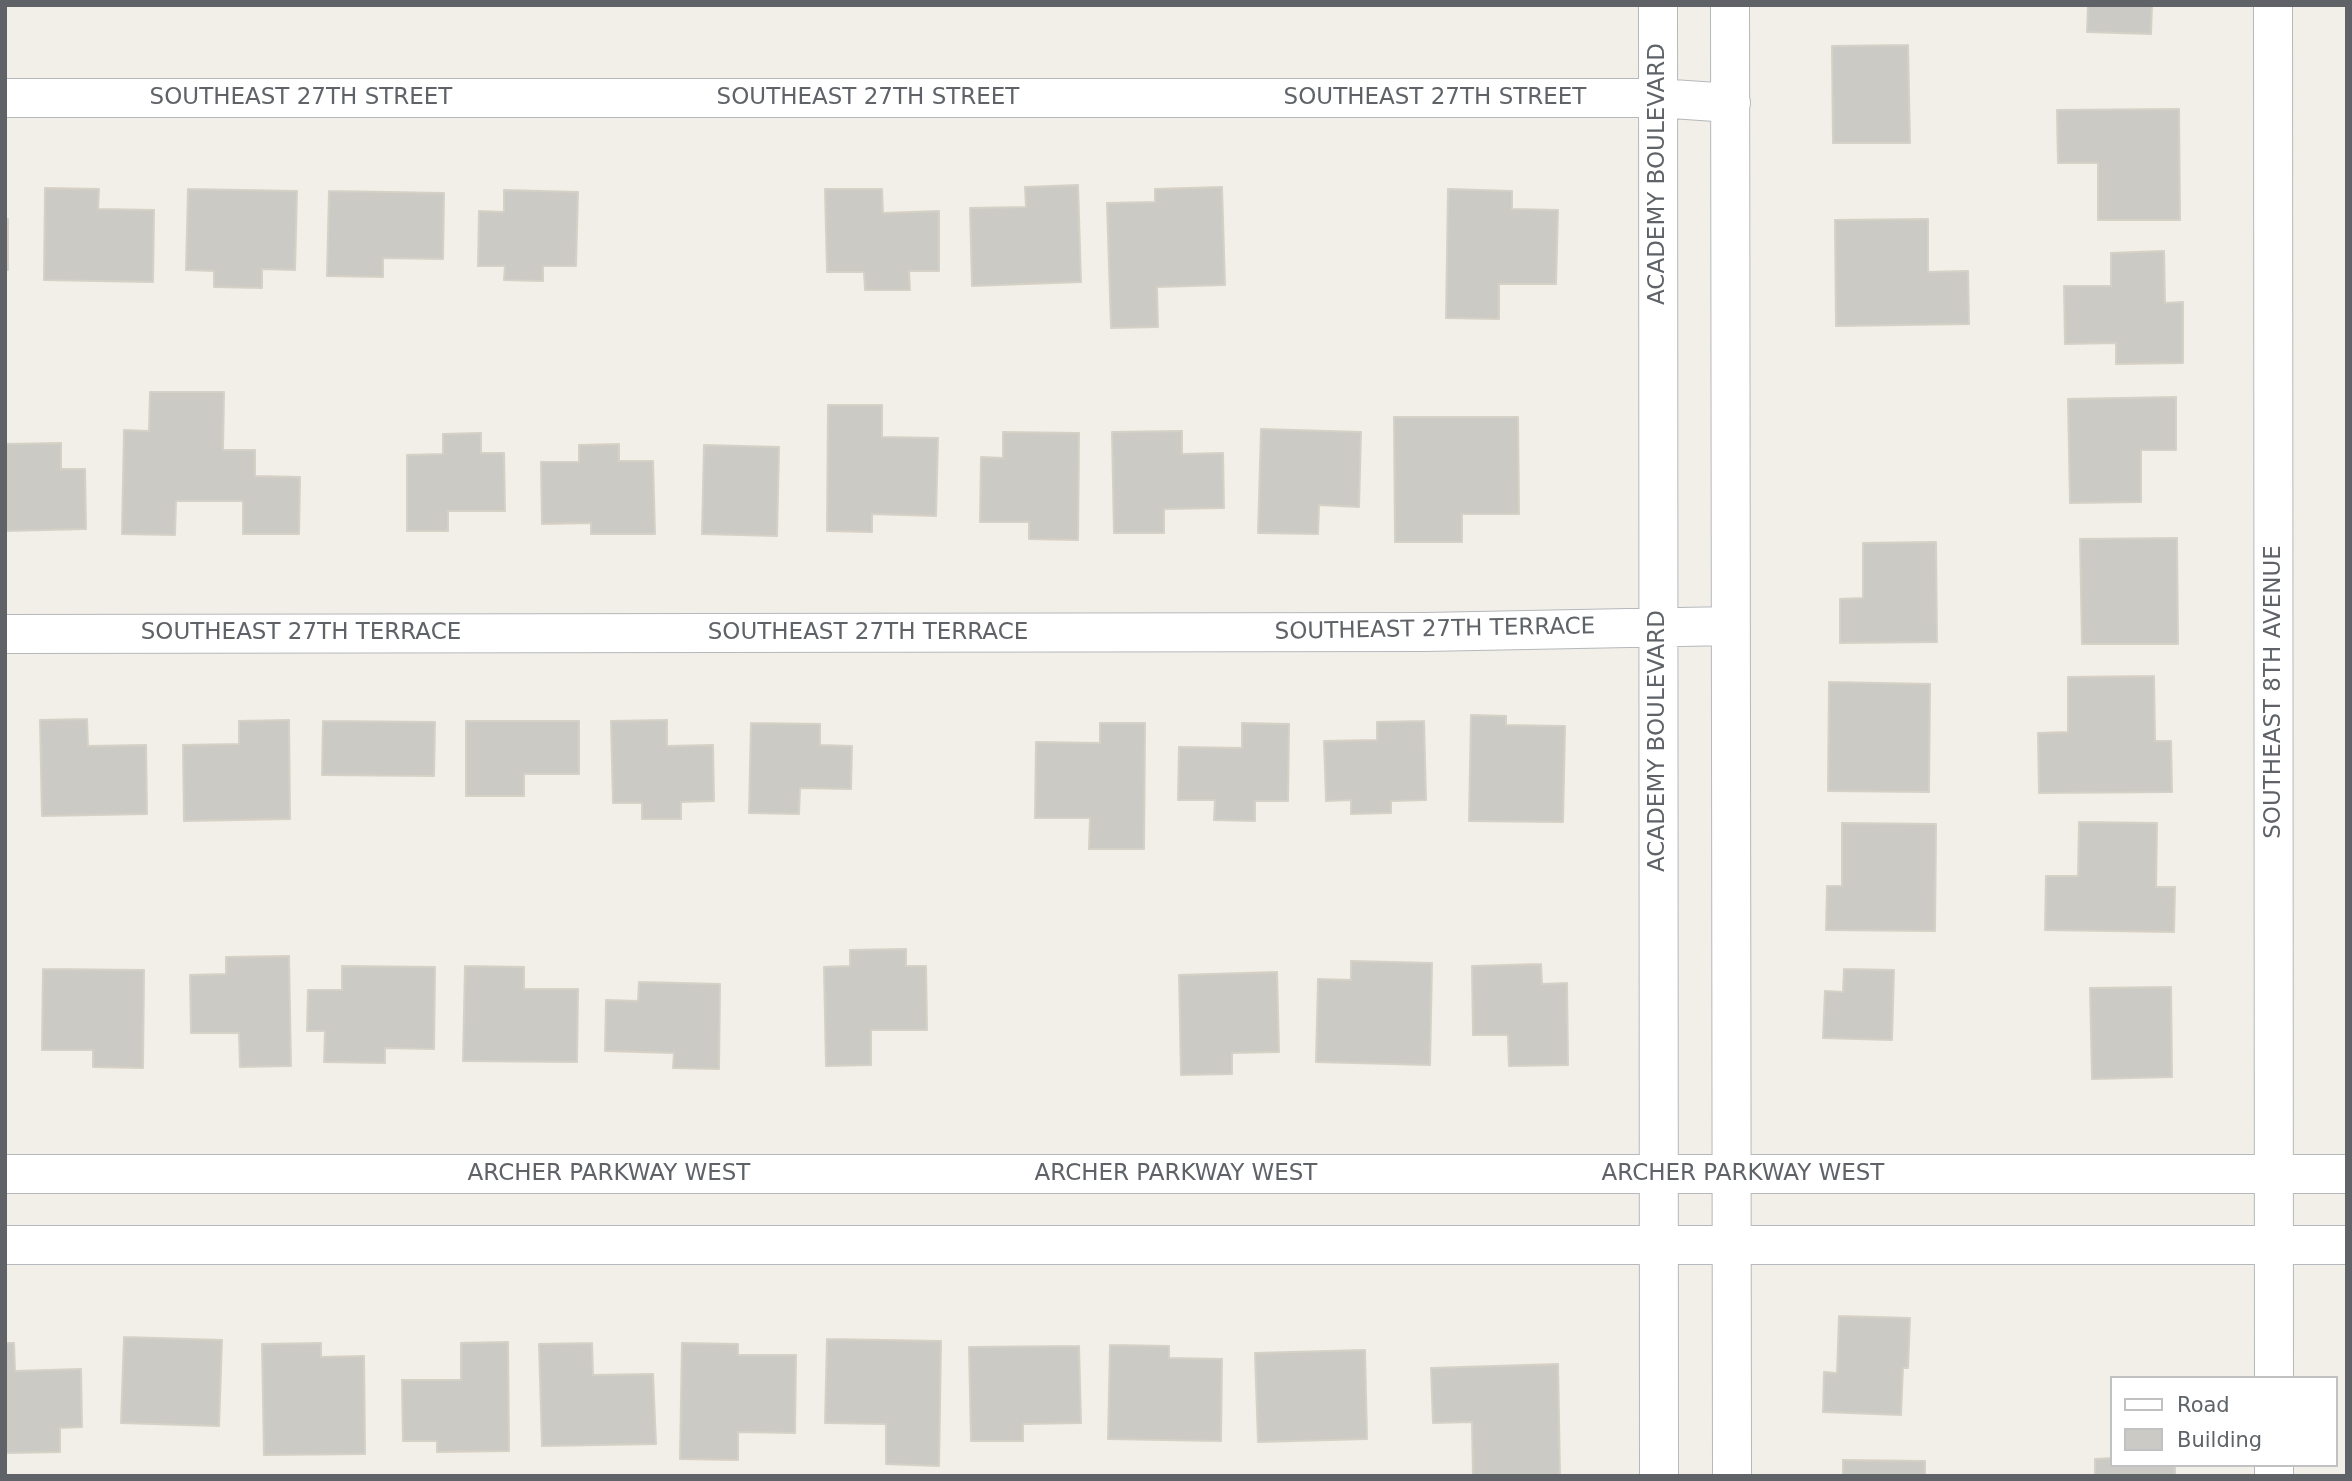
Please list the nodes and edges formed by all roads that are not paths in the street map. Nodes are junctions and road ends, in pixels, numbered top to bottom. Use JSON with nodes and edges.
{"nodes":[{"id":1,"x":1658,"y":5,"type":"edge"},
{"id":2,"x":1730,"y":5,"type":"edge"},
{"id":3,"x":2273,"y":5,"type":"edge"},
{"id":4,"x":5,"y":98,"type":"edge"},
{"id":5,"x":1657,"y":98,"type":"junction"},
{"id":6,"x":1731,"y":103,"type":"junction"},
{"id":7,"x":1731,"y":626,"type":"junction"},
{"id":8,"x":1657,"y":628,"type":"junction"},
{"id":9,"x":5,"y":634,"type":"edge"},
{"id":10,"x":5,"y":1174,"type":"edge"},
{"id":11,"x":1658,"y":1174,"type":"junction"},
{"id":12,"x":1732,"y":1174,"type":"junction"},
{"id":13,"x":2274,"y":1174,"type":"junction"},
{"id":14,"x":2347,"y":1174,"type":"edge"},
{"id":15,"x":5,"y":1245,"type":"edge"},
{"id":16,"x":2274,"y":1245,"type":"junction"},
{"id":17,"x":2347,"y":1245,"type":"edge"},
{"id":18,"x":1658,"y":1246,"type":"junction"},
{"id":19,"x":1732,"y":1246,"type":"junction"},
{"id":20,"x":2274,"y":1376,"type":"edge"},
{"id":21,"x":1659,"y":1476,"type":"edge"},
{"id":22,"x":1732,"y":1476,"type":"edge"}],
"edges":[{"from":1,"to":5,"type":"street","name":"ACADEMY BOULEVARD"},
{"from":2,"to":6,"type":"street"},
{"from":3,"to":13,"type":"street","name":"SOUTHEAST 8TH AVENUE"},
{"from":4,"to":5,"type":"street","name":"SOUTHEAST 27TH STREET"},
{"from":5,"to":6,"type":"street","name":"SOUTHEAST 27TH STREET"},
{"from":5,"to":8,"type":"street","name":"ACADEMY BOULEVARD"},
{"from":6,"to":7,"type":"street"},
{"from":7,"to":8,"type":"street","name":"SOUTHEAST 27TH TERRACE"},
{"from":7,"to":12,"type":"street"},
{"from":8,"to":9,"type":"street","name":"SOUTHEAST 27TH TERRACE"},
{"from":8,"to":11,"type":"street","name":"ACADEMY BOULEVARD"},
{"from":10,"to":11,"type":"street","name":"ARCHER PARKWAY WEST"},
{"from":11,"to":12,"type":"street","name":"ARCHER PARKWAY WEST"},
{"from":11,"to":18,"type":"street","name":"ACADEMY BOULEVARD"},
{"from":12,"to":13,"type":"street","name":"ARCHER PARKWAY WEST"},
{"from":12,"to":19,"type":"street"},
{"from":13,"to":14,"type":"street","name":"ARCHER PARKWAY WEST"},
{"from":13,"to":16,"type":"street","name":"SOUTHEAST 8TH AVENUE"},
{"from":15,"to":18,"type":"street"},
{"from":16,"to":17,"type":"street"},
{"from":16,"to":19,"type":"street"},
{"from":16,"to":20,"type":"street","name":"SOUTHEAST 8TH AVENUE"},
{"from":18,"to":19,"type":"street"},
{"from":18,"to":21,"type":"street","name":"ACADEMY BOULEVARD"},
{"from":19,"to":22,"type":"street"}]}
